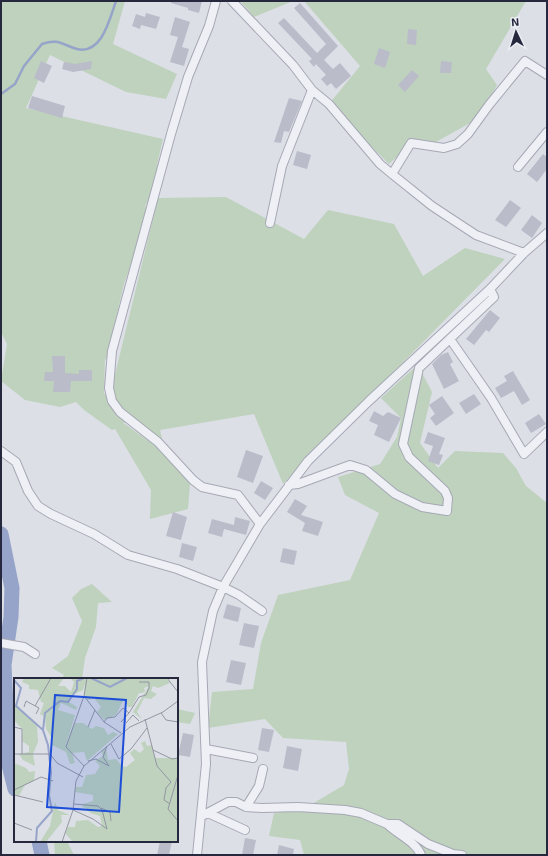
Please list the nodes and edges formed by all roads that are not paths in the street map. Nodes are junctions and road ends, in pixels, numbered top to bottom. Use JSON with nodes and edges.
{"nodes":[{"id":1,"x":216,"y":1,"type":"edge"},
{"id":2,"x":232,"y":1,"type":"edge"},
{"id":3,"x":547,"y":75,"type":"edge"},
{"id":4,"x":312,"y":90,"type":"junction"},
{"id":5,"x":547,"y":132,"type":"edge"},
{"id":6,"x":518,"y":166,"type":"dead end"},
{"id":7,"x":392,"y":174,"type":"junction"},
{"id":8,"x":270,"y":222,"type":"dead end"},
{"id":9,"x":547,"y":233,"type":"edge"},
{"id":10,"x":524,"y":253,"type":"junction"},
{"id":11,"x":490,"y":289,"type":"junction"},
{"id":12,"x":450,"y":339,"type":"junction"},
{"id":13,"x":547,"y":432,"type":"edge"},
{"id":14,"x":1,"y":451,"type":"edge"},
{"id":15,"x":289,"y":485,"type":"junction"},
{"id":16,"x":260,"y":524,"type":"junction"},
{"id":17,"x":223,"y":588,"type":"junction"},
{"id":18,"x":262,"y":611,"type":"dead end"},
{"id":19,"x":1,"y":643,"type":"edge"},
{"id":20,"x":35,"y":654,"type":"dead end"},
{"id":21,"x":206,"y":749,"type":"junction"},
{"id":22,"x":253,"y":758,"type":"dead end"},
{"id":23,"x":263,"y":769,"type":"dead end"},
{"id":24,"x":246,"y":807,"type":"junction"},
{"id":25,"x":205,"y":815,"type":"junction"},
{"id":26,"x":387,"y":824,"type":"junction"},
{"id":27,"x":245,"y":830,"type":"dead end"},
{"id":28,"x":197,"y":855,"type":"edge"},
{"id":29,"x":421,"y":855,"type":"edge"},
{"id":30,"x":462,"y":855,"type":"edge"}],
"edges":[{"from":1,"to":16,"type":"street"},
{"from":2,"to":4,"type":"street"},
{"from":3,"to":7,"type":"street"},
{"from":4,"to":7,"type":"street"},
{"from":4,"to":8,"type":"street"},
{"from":5,"to":6,"type":"street"},
{"from":7,"to":10,"type":"street"},
{"from":9,"to":10,"type":"street"},
{"from":10,"to":11,"type":"street"},
{"from":11,"to":12,"type":"street"},
{"from":11,"to":15,"type":"street"},
{"from":12,"to":13,"type":"street"},
{"from":12,"to":15,"type":"street"},
{"from":14,"to":17,"type":"street"},
{"from":15,"to":16,"type":"street"},
{"from":16,"to":17,"type":"street"},
{"from":17,"to":18,"type":"street"},
{"from":17,"to":21,"type":"street"},
{"from":19,"to":20,"type":"street"},
{"from":21,"to":22,"type":"street"},
{"from":21,"to":25,"type":"street"},
{"from":23,"to":24,"type":"street"},
{"from":24,"to":25,"type":"street"},
{"from":24,"to":26,"type":"street"},
{"from":25,"to":27,"type":"street"},
{"from":25,"to":28,"type":"street"},
{"from":26,"to":29,"type":"street"},
{"from":26,"to":30,"type":"street"}]}
